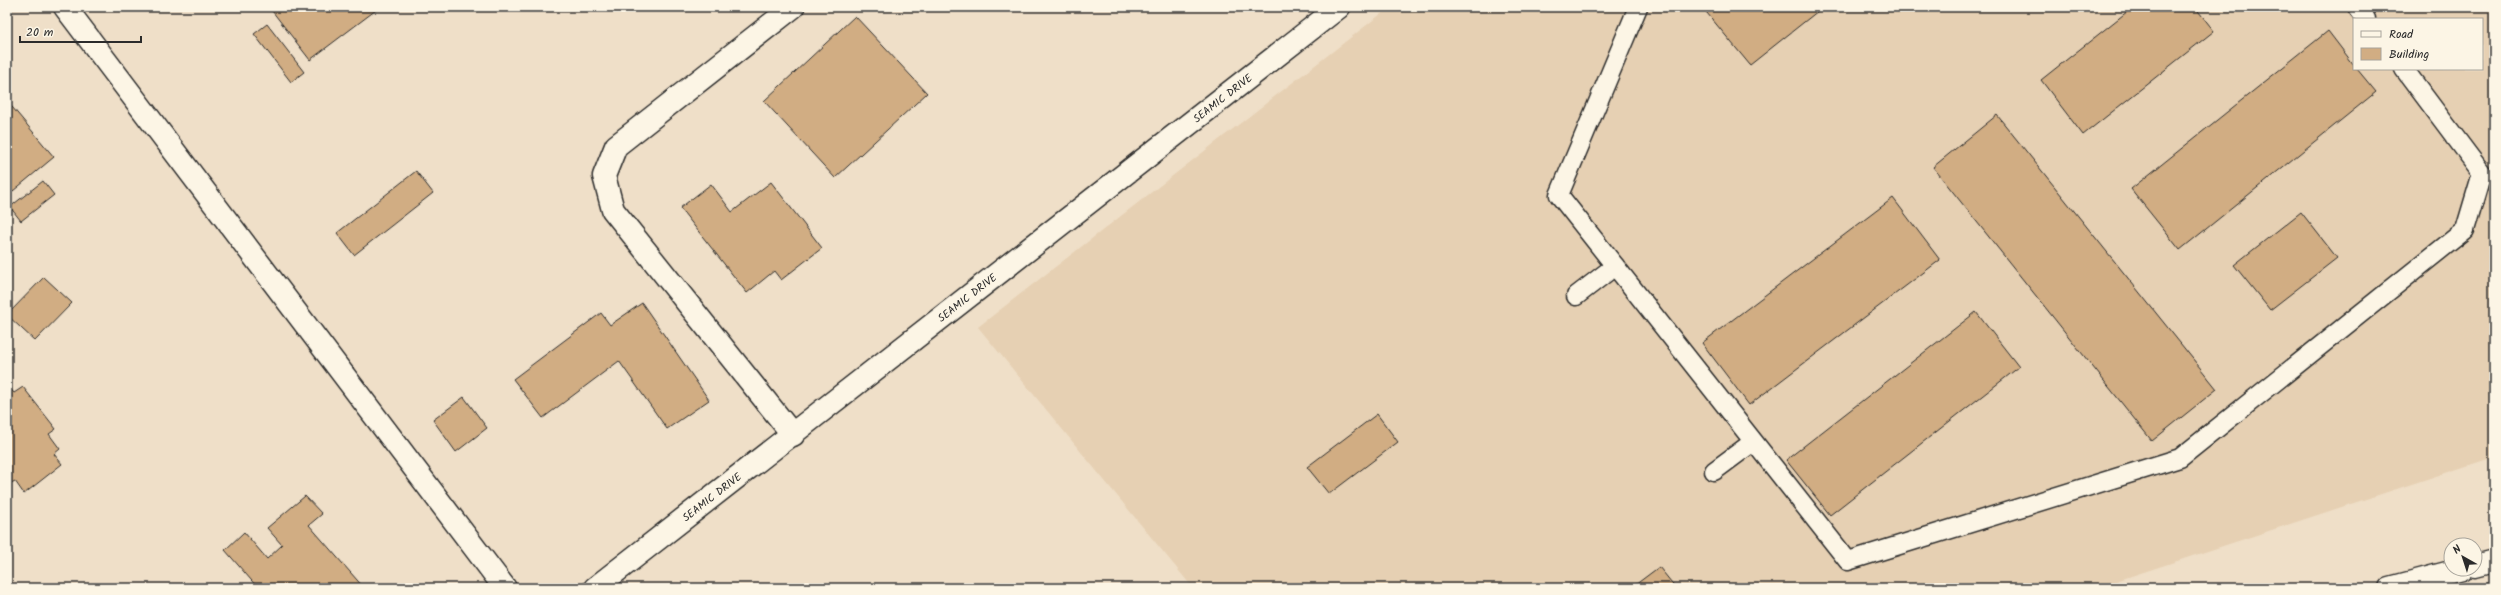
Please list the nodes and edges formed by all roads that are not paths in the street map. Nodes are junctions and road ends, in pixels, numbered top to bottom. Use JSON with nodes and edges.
{"nodes":[{"id":1,"x":65,"y":7,"type":"edge"},
{"id":2,"x":793,"y":7,"type":"edge"},
{"id":3,"x":1339,"y":7,"type":"edge"},
{"id":4,"x":1638,"y":7,"type":"edge"},
{"id":5,"x":2357,"y":7,"type":"edge"},
{"id":6,"x":2365,"y":18,"type":"edge"},
{"id":7,"x":2405,"y":70,"type":"edge"},
{"id":8,"x":1616,"y":266,"type":"junction"},
{"id":9,"x":1576,"y":296,"type":"dead end"},
{"id":10,"x":793,"y":435,"type":"junction"},
{"id":11,"x":1753,"y":442,"type":"junction"},
{"id":12,"x":1714,"y":472,"type":"dead end"},
{"id":13,"x":2494,"y":561,"type":"edge"},
{"id":14,"x":2483,"y":564,"type":"edge"},
{"id":15,"x":2443,"y":574,"type":"edge"},
{"id":16,"x":505,"y":588,"type":"edge"},
{"id":17,"x":595,"y":588,"type":"edge"},
{"id":18,"x":2390,"y":588,"type":"edge"}],
"edges":[{"from":1,"to":16,"type":"street"},
{"from":2,"to":10,"type":"street"},
{"from":3,"to":10,"type":"street","name":"SEAMIC DRIVE"},
{"from":4,"to":8,"type":"lane"},
{"from":5,"to":6,"type":"lane"},
{"from":7,"to":11,"type":"lane"},
{"from":8,"to":9,"type":"lane"},
{"from":8,"to":11,"type":"lane"},
{"from":10,"to":17,"type":"street","name":"SEAMIC DRIVE"},
{"from":11,"to":12,"type":"lane"},
{"from":13,"to":14,"type":"street"},
{"from":15,"to":18,"type":"street"}]}
